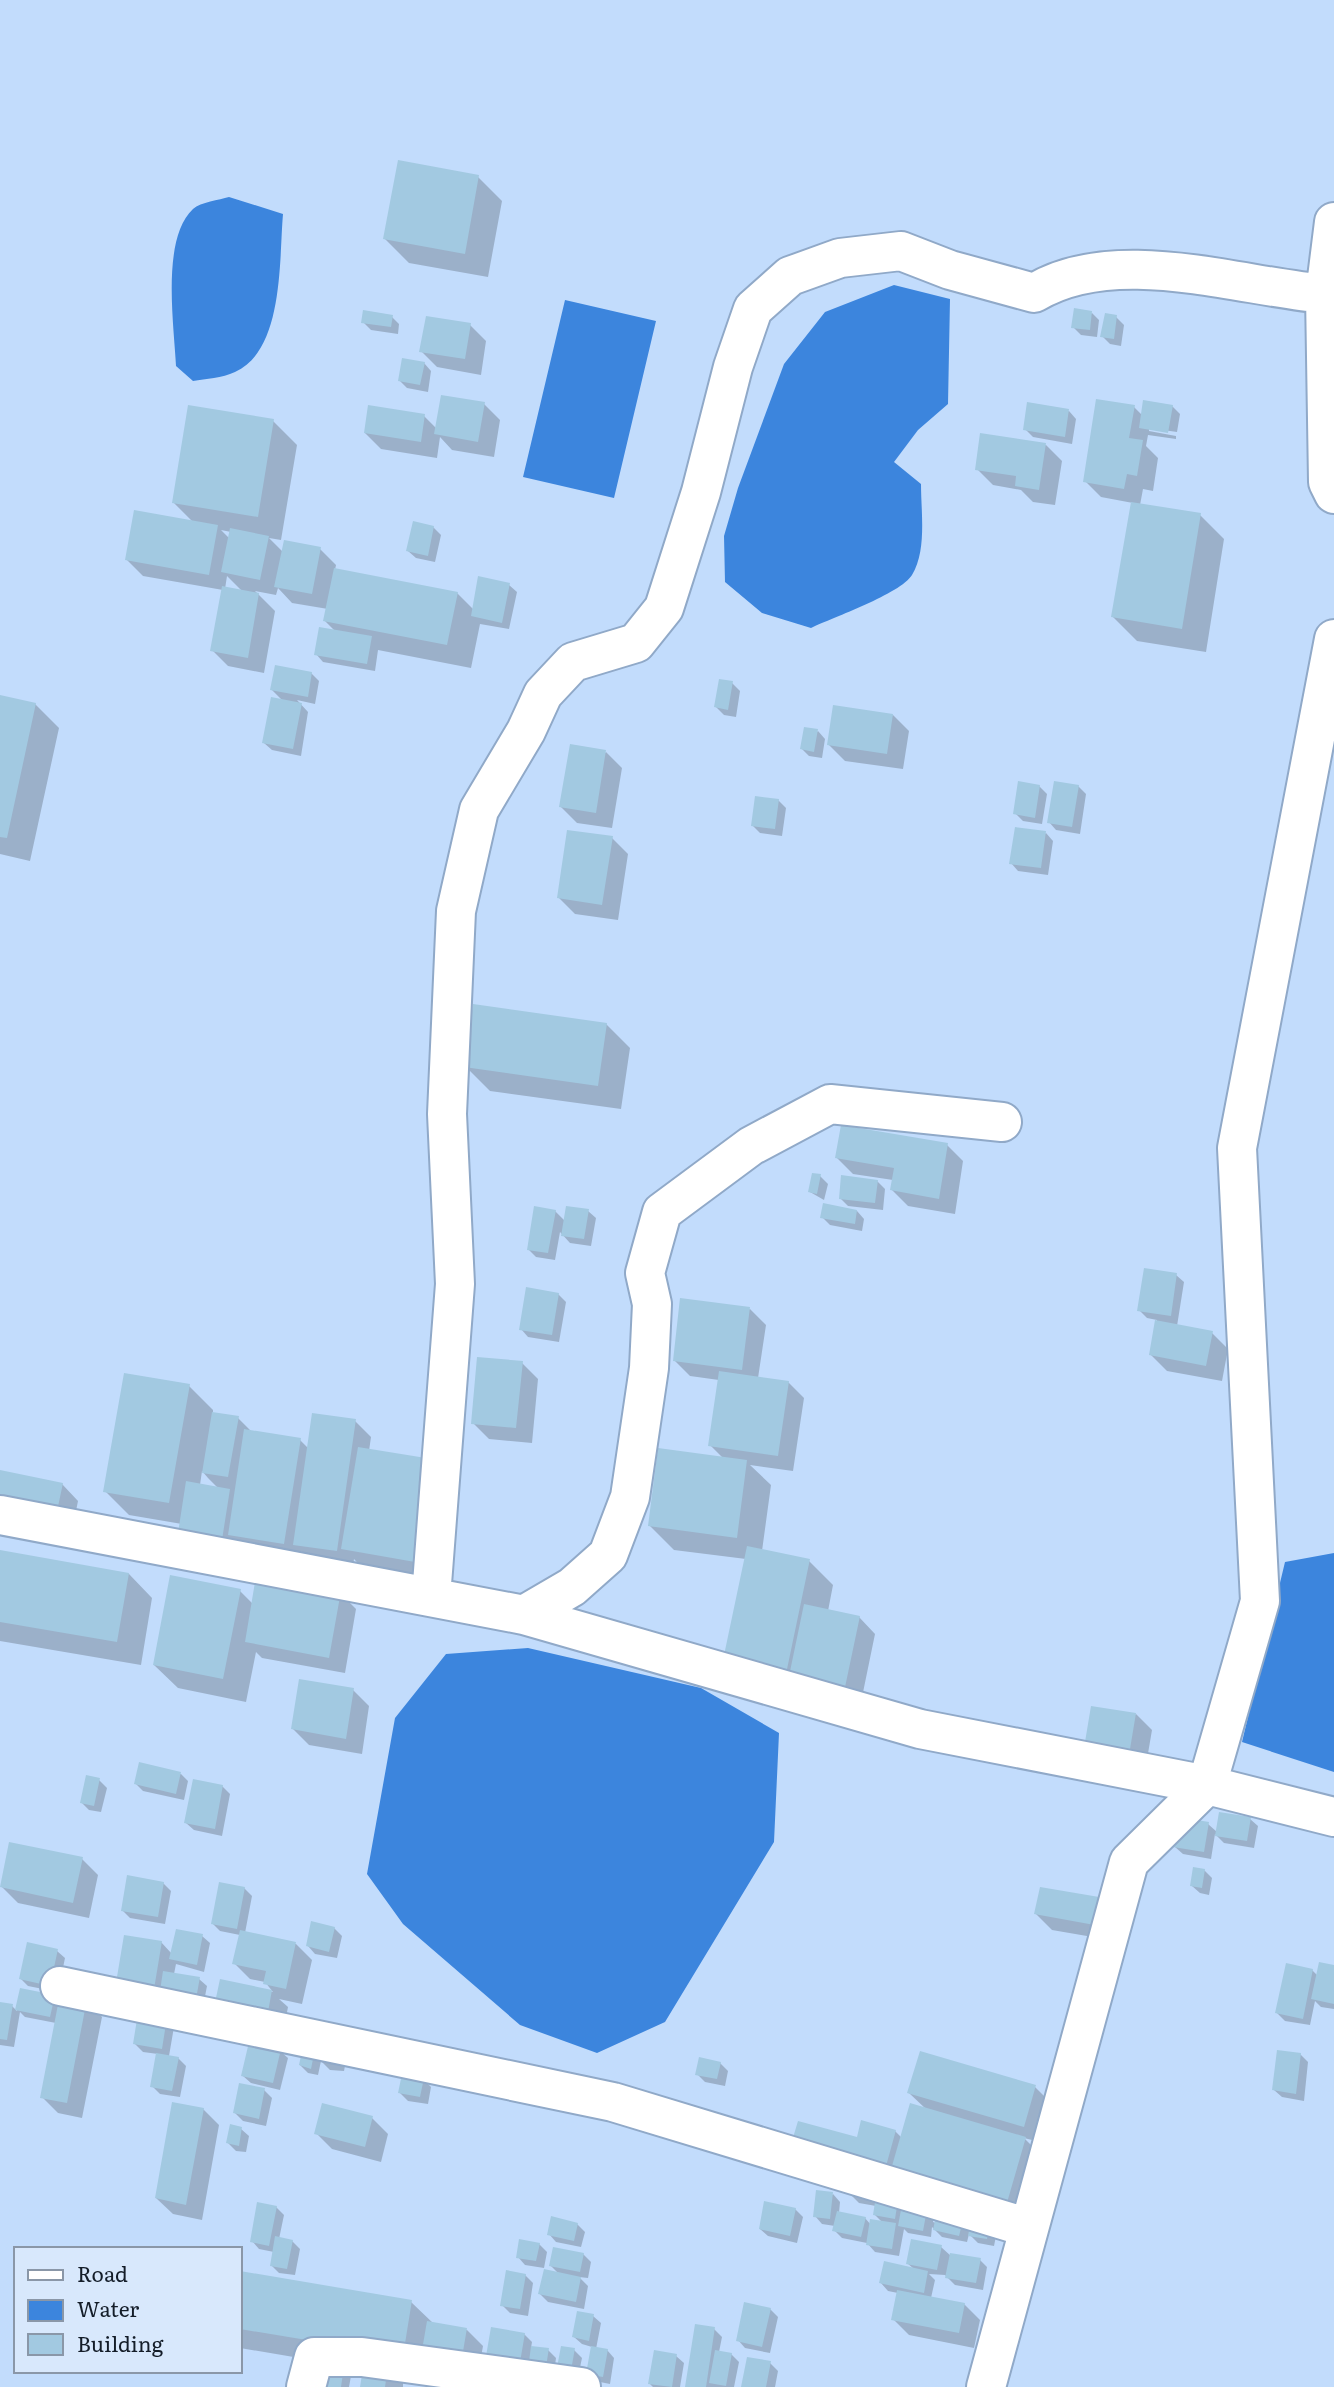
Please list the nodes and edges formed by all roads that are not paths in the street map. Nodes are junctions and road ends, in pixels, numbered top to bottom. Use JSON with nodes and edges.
{"nodes":[{"id":1,"x":1334,"y":222,"type":"edge"},
{"id":2,"x":1325,"y":294,"type":"junction"},
{"id":3,"x":1334,"y":494,"type":"edge"},
{"id":4,"x":1334,"y":639,"type":"edge"},
{"id":5,"x":1002,"y":1122,"type":"dead end"},
{"id":6,"x":0,"y":1515,"type":"edge"},
{"id":7,"x":431,"y":1598,"type":"junction"},
{"id":8,"x":524,"y":1615,"type":"junction"},
{"id":9,"x":1207,"y":1784,"type":"junction"},
{"id":10,"x":1334,"y":1817,"type":"edge"},
{"id":11,"x":60,"y":1986,"type":"dead end"},
{"id":12,"x":1029,"y":2228,"type":"junction"},
{"id":13,"x":306,"y":2387,"type":"edge"},
{"id":14,"x":581,"y":2387,"type":"edge"},
{"id":15,"x":986,"y":2387,"type":"edge"}],
"edges":[{"from":1,"to":2,"type":"street"},
{"from":2,"to":3,"type":"street"},
{"from":2,"to":7,"type":"street"},
{"from":4,"to":9,"type":"street"},
{"from":5,"to":8,"type":"street"},
{"from":6,"to":7,"type":"street"},
{"from":7,"to":8,"type":"street"},
{"from":8,"to":9,"type":"street"},
{"from":9,"to":10,"type":"street"},
{"from":9,"to":12,"type":"street"},
{"from":11,"to":12,"type":"street"},
{"from":12,"to":15,"type":"street"},
{"from":13,"to":14,"type":"street"}]}
